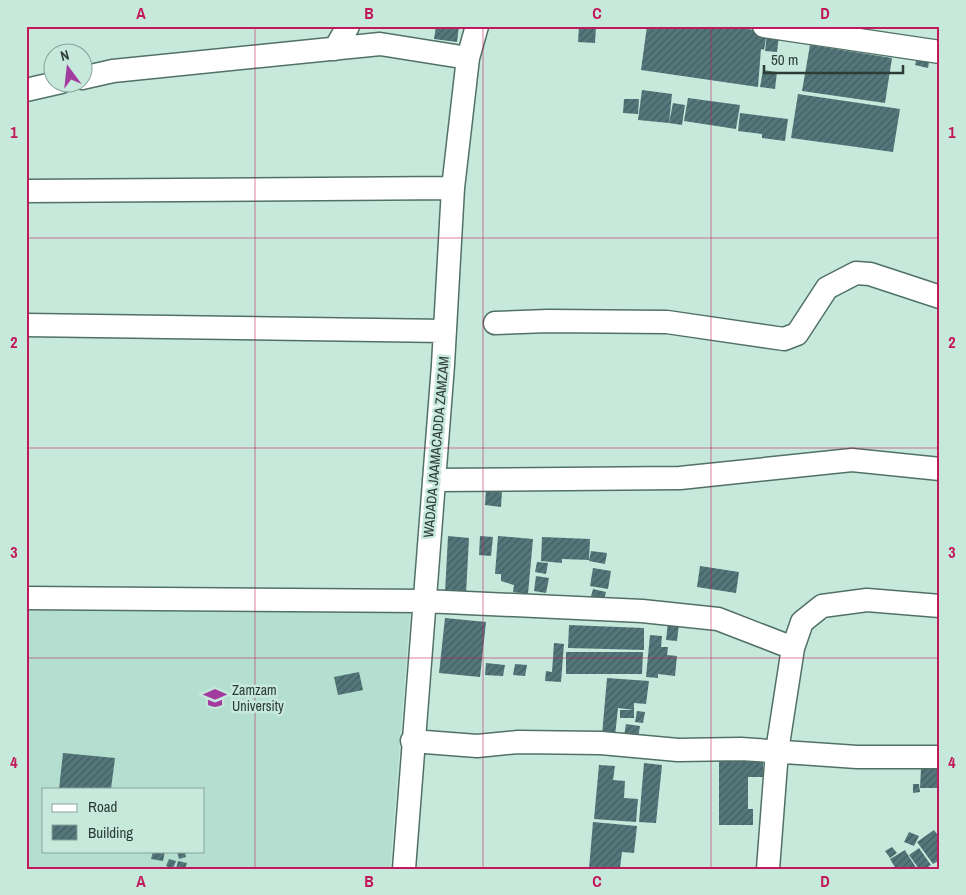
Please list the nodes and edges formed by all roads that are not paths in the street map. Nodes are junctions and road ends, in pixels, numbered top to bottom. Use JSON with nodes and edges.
{"nodes":[{"id":1,"x":348,"y":26,"type":"edge"},
{"id":2,"x":477,"y":26,"type":"edge"},
{"id":3,"x":764,"y":26,"type":"edge"},
{"id":4,"x":336,"y":49,"type":"junction"},
{"id":5,"x":940,"y":52,"type":"edge"},
{"id":6,"x":468,"y":58,"type":"junction"},
{"id":7,"x":92,"y":76,"type":"edge"},
{"id":8,"x":42,"y":86,"type":"edge"},
{"id":9,"x":26,"y":90,"type":"edge"},
{"id":10,"x":453,"y":188,"type":"junction"},
{"id":11,"x":26,"y":191,"type":"edge"},
{"id":12,"x":940,"y":297,"type":"edge"},
{"id":13,"x":495,"y":323,"type":"dead end"},
{"id":14,"x":26,"y":325,"type":"edge"},
{"id":15,"x":445,"y":331,"type":"junction"},
{"id":16,"x":940,"y":468,"type":"edge"},
{"id":17,"x":434,"y":480,"type":"junction"},
{"id":18,"x":26,"y":598,"type":"edge"},
{"id":19,"x":424,"y":601,"type":"junction"},
{"id":20,"x":940,"y":606,"type":"edge"},
{"id":21,"x":793,"y":648,"type":"junction"},
{"id":22,"x":412,"y":741,"type":"junction"},
{"id":23,"x":777,"y":751,"type":"junction"},
{"id":24,"x":940,"y":757,"type":"edge"},
{"id":25,"x":404,"y":869,"type":"edge"},
{"id":26,"x":768,"y":869,"type":"edge"}],
"edges":[{"from":1,"to":4,"type":"street"},
{"from":2,"to":6,"type":"street","name":"WADADA JAAMACADDA ZAMZAM"},
{"from":3,"to":5,"type":"street"},
{"from":4,"to":6,"type":"street"},
{"from":4,"to":7,"type":"street"},
{"from":6,"to":10,"type":"street","name":"WADADA JAAMACADDA ZAMZAM"},
{"from":8,"to":9,"type":"street"},
{"from":10,"to":11,"type":"street"},
{"from":10,"to":15,"type":"street","name":"WADADA JAAMACADDA ZAMZAM"},
{"from":12,"to":13,"type":"street"},
{"from":14,"to":15,"type":"street"},
{"from":15,"to":17,"type":"street","name":"WADADA JAAMACADDA ZAMZAM"},
{"from":16,"to":17,"type":"street"},
{"from":17,"to":19,"type":"street","name":"WADADA JAAMACADDA ZAMZAM"},
{"from":18,"to":19,"type":"street"},
{"from":19,"to":21,"type":"street"},
{"from":19,"to":22,"type":"street","name":"WADADA JAAMACADDA ZAMZAM"},
{"from":20,"to":21,"type":"street"},
{"from":21,"to":23,"type":"street"},
{"from":22,"to":23,"type":"street"},
{"from":22,"to":25,"type":"street","name":"WADADA JAAMACADDA ZAMZAM"},
{"from":23,"to":24,"type":"street"},
{"from":23,"to":26,"type":"street"}]}
